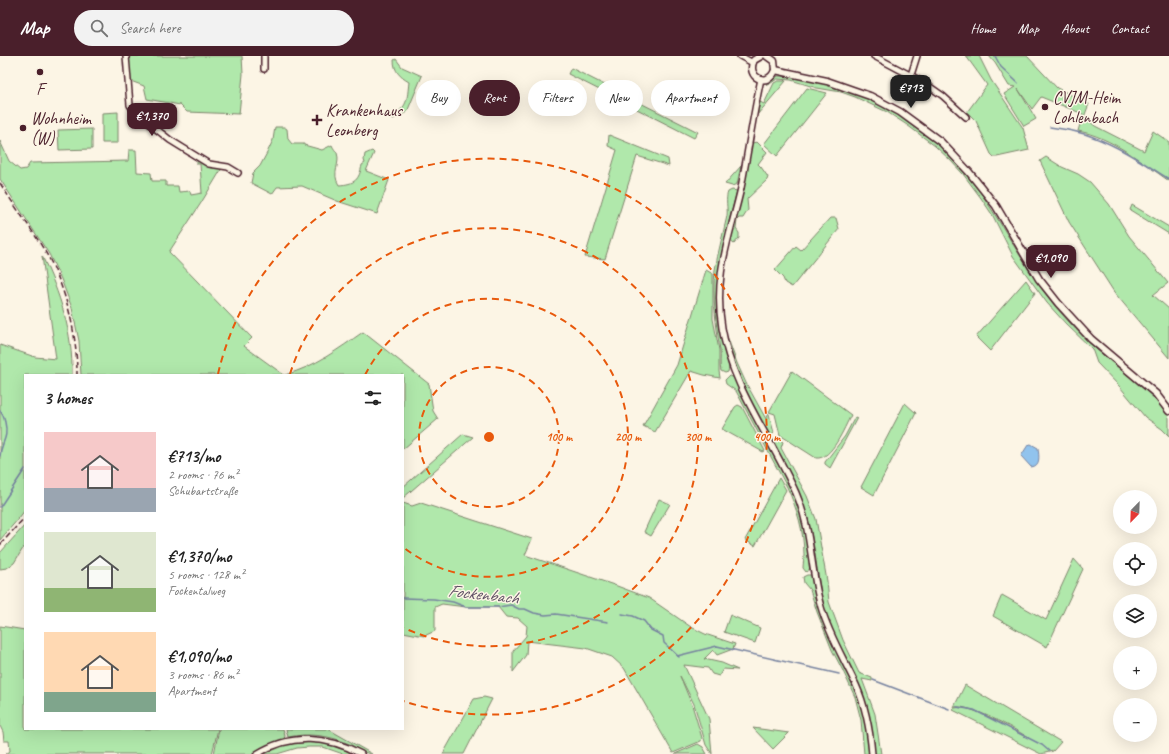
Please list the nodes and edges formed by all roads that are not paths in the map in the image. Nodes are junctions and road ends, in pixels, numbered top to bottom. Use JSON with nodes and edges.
{"nodes":[{"id":1,"x":126,"y":56,"type":"edge"},
{"id":2,"x":264,"y":56,"type":"edge"},
{"id":3,"x":740,"y":56,"type":"edge"},
{"id":4,"x":761,"y":56,"type":"edge"},
{"id":5,"x":767,"y":56,"type":"edge"},
{"id":6,"x":874,"y":56,"type":"edge"},
{"id":7,"x":917,"y":56,"type":"edge"},
{"id":8,"x":753,"y":63,"type":"junction"},
{"id":9,"x":264,"y":69,"type":"dead end"},
{"id":10,"x":775,"y":70,"type":"junction"},
{"id":11,"x":911,"y":75,"type":"junction"},
{"id":12,"x":761,"y":79,"type":"junction"},
{"id":13,"x":966,"y":117,"type":"dead end"},
{"id":14,"x":238,"y":173,"type":"dead end"},
{"id":15,"x":1169,"y":411,"type":"edge"},
{"id":16,"x":257,"y":754,"type":"edge"},
{"id":17,"x":361,"y":754,"type":"edge"},
{"id":18,"x":872,"y":754,"type":"edge"}],
"edges":[{"from":1,"to":14,"type":"street"},
{"from":2,"to":9,"type":"street"},
{"from":3,"to":8,"type":"street"},
{"from":4,"to":8,"type":"main road"},
{"from":5,"to":10,"type":"main road"},
{"from":6,"to":11,"type":"street"},
{"from":7,"to":11,"type":"street"},
{"from":8,"to":12,"type":"main road"},
{"from":10,"to":12,"type":"main road"},
{"from":10,"to":15,"type":"main road"},
{"from":11,"to":13,"type":"street"},
{"from":12,"to":18,"type":"street"},
{"from":16,"to":17,"type":"street"}]}
